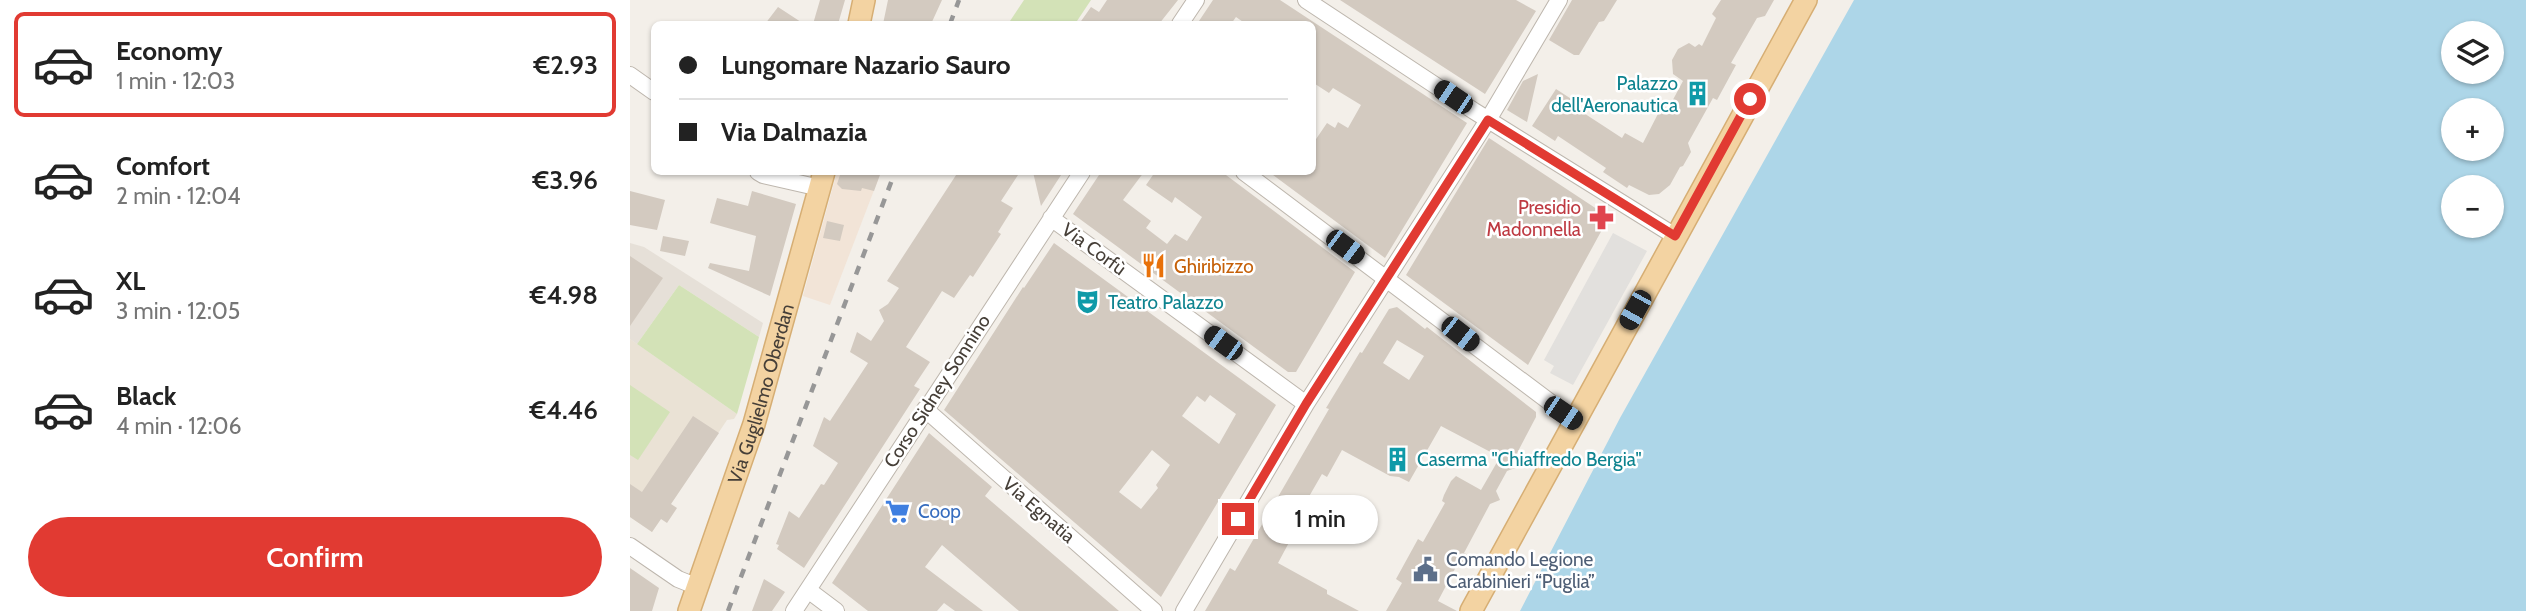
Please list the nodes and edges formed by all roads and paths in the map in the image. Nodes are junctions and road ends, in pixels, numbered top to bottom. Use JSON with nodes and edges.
{"nodes":[{"id":1,"x":864,"y":0,"type":"edge"},
{"id":2,"x":1196,"y":0,"type":"edge"},
{"id":3,"x":1306,"y":0,"type":"edge"},
{"id":4,"x":1806,"y":0,"type":"edge"},
{"id":5,"x":1552,"y":2,"type":"edge"},
{"id":6,"x":860,"y":21,"type":"edge"},
{"id":7,"x":1182,"y":21,"type":"edge"},
{"id":8,"x":630,"y":75,"type":"edge"},
{"id":9,"x":651,"y":90,"type":"edge"},
{"id":10,"x":1488,"y":120,"type":"junction"},
{"id":11,"x":762,"y":175,"type":"edge"},
{"id":12,"x":1080,"y":175,"type":"edge"},
{"id":13,"x":1248,"y":175,"type":"edge"},
{"id":14,"x":822,"y":180,"type":"edge"},
{"id":15,"x":1051,"y":218,"type":"junction"},
{"id":16,"x":1675,"y":236,"type":"junction"},
{"id":17,"x":1386,"y":277,"type":"junction"},
{"id":18,"x":1306,"y":404,"type":"junction"},
{"id":19,"x":925,"y":410,"type":"junction"},
{"id":20,"x":1575,"y":421,"type":"junction"},
{"id":21,"x":630,"y":546,"type":"edge"},
{"id":22,"x":698,"y":587,"type":"junction"},
{"id":23,"x":808,"y":590,"type":"junction"},
{"id":24,"x":689,"y":611,"type":"edge"},
{"id":25,"x":794,"y":611,"type":"edge"},
{"id":26,"x":836,"y":611,"type":"edge"},
{"id":27,"x":1154,"y":611,"type":"edge"},
{"id":28,"x":1184,"y":611,"type":"edge"},
{"id":29,"x":1471,"y":611,"type":"edge"}],
"edges":[{"from":1,"to":6,"type":"main road"},
{"from":2,"to":7,"type":"street"},
{"from":3,"to":10,"type":"street"},
{"from":4,"to":16,"type":"main road"},
{"from":5,"to":10,"type":"street"},
{"from":8,"to":9,"type":"street"},
{"from":10,"to":16,"type":"street"},
{"from":10,"to":17,"type":"street"},
{"from":11,"to":14,"type":"street"},
{"from":12,"to":15,"type":"street","name":"Corso Sidney Sonnino"},
{"from":13,"to":17,"type":"street"},
{"from":14,"to":22,"type":"main road","name":"Via Guglielmo Oberdan"},
{"from":15,"to":18,"type":"street","name":"Via Corfù"},
{"from":15,"to":19,"type":"street","name":"Corso Sidney Sonnino"},
{"from":16,"to":20,"type":"main road"},
{"from":17,"to":18,"type":"street"},
{"from":17,"to":20,"type":"street"},
{"from":18,"to":28,"type":"street"},
{"from":19,"to":23,"type":"street","name":"Corso Sidney Sonnino"},
{"from":19,"to":27,"type":"street","name":"Via Egnatia"},
{"from":20,"to":29,"type":"main road"},
{"from":21,"to":22,"type":"street"},
{"from":22,"to":24,"type":"main road","name":"Via Guglielmo Oberdan"},
{"from":23,"to":25,"type":"street","name":"Corso Sidney Sonnino"},
{"from":23,"to":26,"type":"street"}]}
